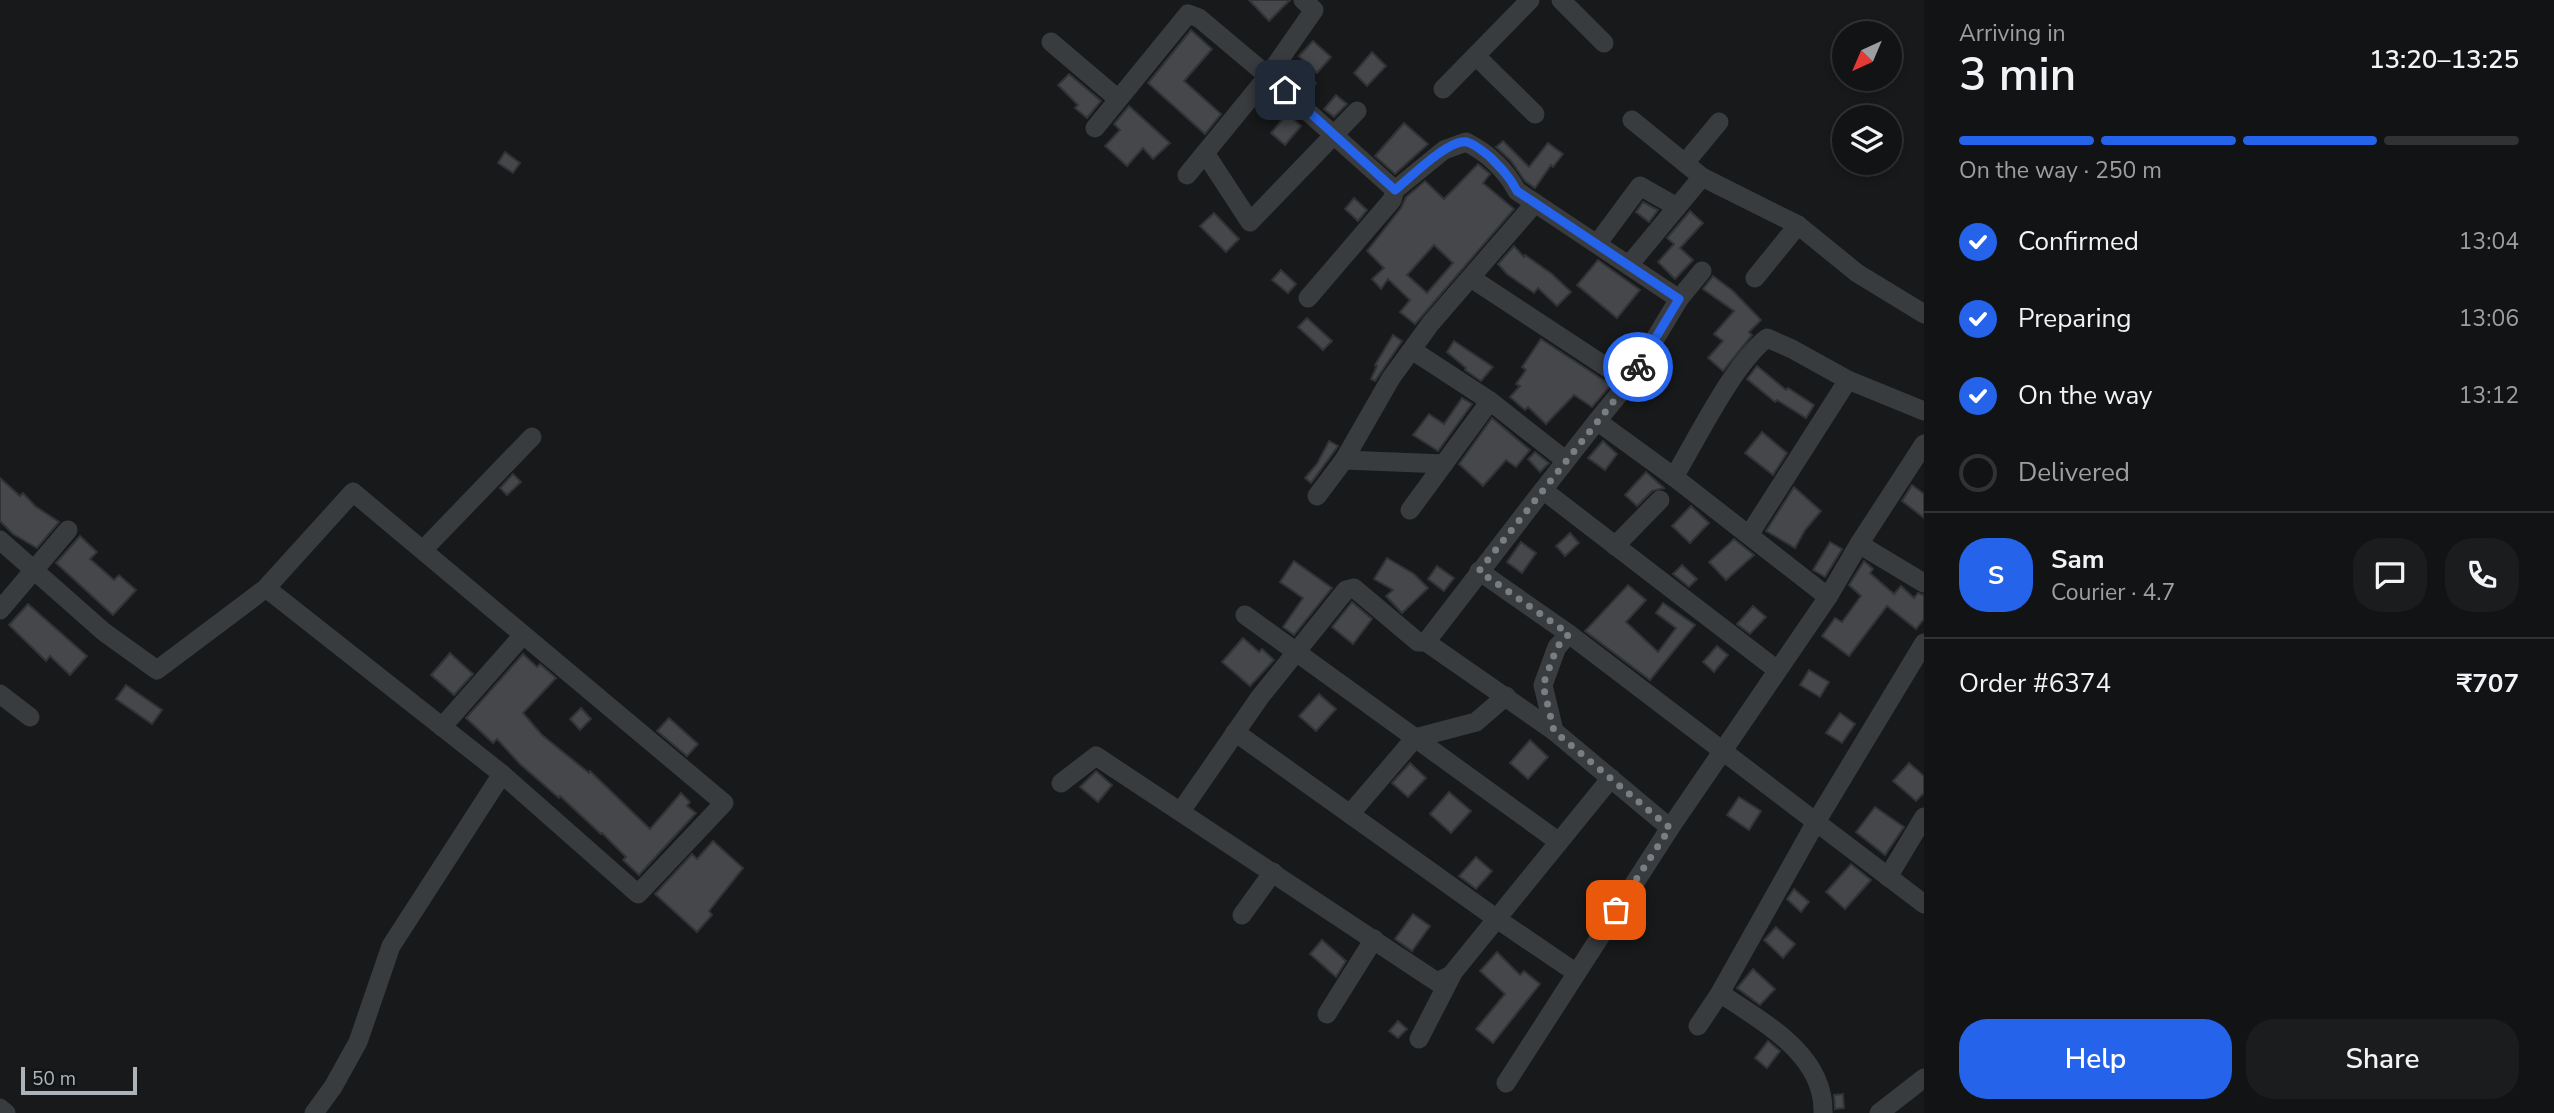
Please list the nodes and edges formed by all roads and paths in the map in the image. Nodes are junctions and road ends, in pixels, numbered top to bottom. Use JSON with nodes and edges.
{"nodes":[{"id":1,"x":1303,"y":0,"type":"edge"},
{"id":2,"x":1530,"y":0,"type":"edge"},
{"id":3,"x":1561,"y":0,"type":"edge"},
{"id":4,"x":1051,"y":42,"type":"dead end"},
{"id":5,"x":1604,"y":43,"type":"dead end"},
{"id":6,"x":1476,"y":56,"type":"junction"},
{"id":7,"x":1268,"y":76,"type":"junction"},
{"id":8,"x":1443,"y":89,"type":"dead end"},
{"id":9,"x":1118,"y":99,"type":"junction"},
{"id":10,"x":1357,"y":111,"type":"dead end"},
{"id":11,"x":1535,"y":114,"type":"dead end"},
{"id":12,"x":1632,"y":120,"type":"dead end"},
{"id":13,"x":1720,"y":122,"type":"dead end"},
{"id":14,"x":1095,"y":128,"type":"dead end"},
{"id":15,"x":1336,"y":135,"type":"junction"},
{"id":16,"x":1205,"y":153,"type":"junction"},
{"id":17,"x":1685,"y":163,"type":"junction"},
{"id":18,"x":1186,"y":175,"type":"dead end"},
{"id":19,"x":1702,"y":177,"type":"junction"},
{"id":20,"x":1395,"y":190,"type":"junction"},
{"id":21,"x":1535,"y":202,"type":"junction"},
{"id":22,"x":1677,"y":207,"type":"junction"},
{"id":23,"x":1798,"y":225,"type":"junction"},
{"id":24,"x":1597,"y":244,"type":"junction"},
{"id":25,"x":1629,"y":265,"type":"junction"},
{"id":26,"x":1702,"y":271,"type":"dead end"},
{"id":27,"x":1471,"y":278,"type":"junction"},
{"id":28,"x":1755,"y":278,"type":"dead end"},
{"id":29,"x":1308,"y":298,"type":"dead end"},
{"id":30,"x":1679,"y":299,"type":"junction"},
{"id":31,"x":1924,"y":314,"type":"edge"},
{"id":32,"x":1412,"y":350,"type":"junction"},
{"id":33,"x":1848,"y":380,"type":"junction"},
{"id":34,"x":1629,"y":382,"type":"junction"},
{"id":35,"x":1490,"y":401,"type":"junction"},
{"id":36,"x":1924,"y":411,"type":"edge"},
{"id":37,"x":1597,"y":421,"type":"junction"},
{"id":38,"x":531,"y":437,"type":"dead end"},
{"id":39,"x":1924,"y":444,"type":"edge"},
{"id":40,"x":1344,"y":460,"type":"junction"},
{"id":41,"x":1566,"y":460,"type":"junction"},
{"id":42,"x":1444,"y":464,"type":"junction"},
{"id":43,"x":1674,"y":478,"type":"junction"},
{"id":44,"x":1543,"y":490,"type":"junction"},
{"id":45,"x":1317,"y":496,"type":"dead end"},
{"id":46,"x":1660,"y":500,"type":"dead end"},
{"id":47,"x":1410,"y":510,"type":"dead end"},
{"id":48,"x":68,"y":530,"type":"dead end"},
{"id":49,"x":1749,"y":535,"type":"junction"},
{"id":50,"x":0,"y":540,"type":"edge"},
{"id":51,"x":1859,"y":544,"type":"junction"},
{"id":52,"x":1615,"y":546,"type":"junction"},
{"id":53,"x":423,"y":551,"type":"junction"},
{"id":54,"x":33,"y":571,"type":"junction"},
{"id":55,"x":1479,"y":571,"type":"junction"},
{"id":56,"x":1924,"y":583,"type":"edge"},
{"id":57,"x":266,"y":589,"type":"junction"},
{"id":58,"x":1828,"y":597,"type":"junction"},
{"id":59,"x":0,"y":610,"type":"edge"},
{"id":60,"x":1245,"y":615,"type":"dead end"},
{"id":61,"x":1569,"y":634,"type":"junction"},
{"id":62,"x":523,"y":635,"type":"junction"},
{"id":63,"x":1426,"y":642,"type":"junction"},
{"id":64,"x":1924,"y":643,"type":"edge"},
{"id":65,"x":1296,"y":652,"type":"junction"},
{"id":66,"x":1777,"y":670,"type":"junction"},
{"id":67,"x":0,"y":694,"type":"edge"},
{"id":68,"x":1506,"y":696,"type":"junction"},
{"id":69,"x":30,"y":717,"type":"dead end"},
{"id":70,"x":442,"y":727,"type":"junction"},
{"id":71,"x":1554,"y":731,"type":"junction"},
{"id":72,"x":1235,"y":732,"type":"junction"},
{"id":73,"x":1415,"y":738,"type":"junction"},
{"id":74,"x":1722,"y":751,"type":"junction"},
{"id":75,"x":502,"y":774,"type":"junction"},
{"id":76,"x":1611,"y":778,"type":"junction"},
{"id":77,"x":1061,"y":783,"type":"dead end"},
{"id":78,"x":1181,"y":811,"type":"junction"},
{"id":79,"x":1350,"y":814,"type":"junction"},
{"id":80,"x":1924,"y":817,"type":"edge"},
{"id":81,"x":1816,"y":821,"type":"junction"},
{"id":82,"x":1670,"y":828,"type":"junction"},
{"id":83,"x":1559,"y":842,"type":"junction"},
{"id":84,"x":1272,"y":872,"type":"junction"},
{"id":85,"x":1888,"y":877,"type":"junction"},
{"id":86,"x":1924,"y":904,"type":"edge"},
{"id":87,"x":1242,"y":915,"type":"dead end"},
{"id":88,"x":1497,"y":919,"type":"junction"},
{"id":89,"x":1374,"y":939,"type":"junction"},
{"id":90,"x":1575,"y":972,"type":"junction"},
{"id":91,"x":1453,"y":973,"type":"junction"},
{"id":92,"x":1720,"y":993,"type":"junction"},
{"id":93,"x":1327,"y":1014,"type":"dead end"},
{"id":94,"x":1698,"y":1026,"type":"dead end"},
{"id":95,"x":1419,"y":1039,"type":"dead end"},
{"id":96,"x":1924,"y":1078,"type":"edge"},
{"id":97,"x":1506,"y":1083,"type":"dead end"},
{"id":98,"x":0,"y":1108,"type":"edge"},
{"id":99,"x":6,"y":1113,"type":"edge"},
{"id":100,"x":314,"y":1113,"type":"edge"},
{"id":101,"x":1823,"y":1113,"type":"edge"},
{"id":102,"x":1879,"y":1113,"type":"edge"}],
"edges":[{"from":1,"to":7,"type":"street"},
{"from":2,"to":6,"type":"street"},
{"from":3,"to":5,"type":"street"},
{"from":4,"to":9,"type":"street"},
{"from":6,"to":8,"type":"street"},
{"from":6,"to":11,"type":"street"},
{"from":7,"to":9,"type":"street"},
{"from":7,"to":15,"type":"street"},
{"from":7,"to":16,"type":"street"},
{"from":9,"to":14,"type":"street"},
{"from":10,"to":15,"type":"street"},
{"from":12,"to":17,"type":"street"},
{"from":13,"to":17,"type":"street"},
{"from":15,"to":16,"type":"street"},
{"from":15,"to":20,"type":"street"},
{"from":16,"to":18,"type":"street"},
{"from":17,"to":19,"type":"street"},
{"from":19,"to":22,"type":"street"},
{"from":19,"to":23,"type":"street"},
{"from":20,"to":21,"type":"street"},
{"from":20,"to":29,"type":"street"},
{"from":21,"to":24,"type":"street"},
{"from":21,"to":27,"type":"street"},
{"from":22,"to":24,"type":"street"},
{"from":22,"to":25,"type":"street"},
{"from":23,"to":28,"type":"street"},
{"from":23,"to":31,"type":"street"},
{"from":24,"to":25,"type":"street"},
{"from":25,"to":30,"type":"street"},
{"from":26,"to":30,"type":"street"},
{"from":27,"to":32,"type":"street"},
{"from":27,"to":34,"type":"street"},
{"from":30,"to":34,"type":"street"},
{"from":32,"to":35,"type":"street"},
{"from":32,"to":40,"type":"street"},
{"from":33,"to":36,"type":"street"},
{"from":33,"to":43,"type":"street"},
{"from":33,"to":49,"type":"street"},
{"from":34,"to":37,"type":"street"},
{"from":35,"to":41,"type":"street"},
{"from":35,"to":42,"type":"street"},
{"from":37,"to":41,"type":"street"},
{"from":37,"to":43,"type":"street"},
{"from":38,"to":53,"type":"street"},
{"from":39,"to":51,"type":"street"},
{"from":40,"to":42,"type":"street"},
{"from":40,"to":45,"type":"street"},
{"from":41,"to":44,"type":"street"},
{"from":42,"to":47,"type":"street"},
{"from":43,"to":49,"type":"street"},
{"from":44,"to":52,"type":"street"},
{"from":44,"to":55,"type":"street"},
{"from":46,"to":52,"type":"street"},
{"from":48,"to":54,"type":"street"},
{"from":49,"to":58,"type":"street"},
{"from":50,"to":54,"type":"street"},
{"from":51,"to":56,"type":"street"},
{"from":51,"to":58,"type":"street"},
{"from":52,"to":66,"type":"street"},
{"from":53,"to":57,"type":"street"},
{"from":53,"to":62,"type":"street"},
{"from":54,"to":57,"type":"street"},
{"from":54,"to":59,"type":"street"},
{"from":55,"to":61,"type":"street"},
{"from":55,"to":63,"type":"street"},
{"from":57,"to":70,"type":"street"},
{"from":58,"to":66,"type":"street"},
{"from":60,"to":65,"type":"street"},
{"from":61,"to":71,"type":"street"},
{"from":61,"to":74,"type":"street"},
{"from":62,"to":70,"type":"street"},
{"from":62,"to":75,"type":"street"},
{"from":63,"to":65,"type":"street"},
{"from":63,"to":68,"type":"street"},
{"from":64,"to":81,"type":"street"},
{"from":65,"to":72,"type":"street"},
{"from":65,"to":73,"type":"street"},
{"from":66,"to":74,"type":"street"},
{"from":67,"to":69,"type":"street"},
{"from":68,"to":71,"type":"street"},
{"from":68,"to":73,"type":"street"},
{"from":70,"to":75,"type":"street"},
{"from":71,"to":76,"type":"street"},
{"from":72,"to":78,"type":"street"},
{"from":72,"to":79,"type":"street"},
{"from":73,"to":79,"type":"street"},
{"from":73,"to":83,"type":"street"},
{"from":74,"to":81,"type":"street"},
{"from":74,"to":82,"type":"street"},
{"from":75,"to":100,"type":"street"},
{"from":76,"to":82,"type":"street"},
{"from":76,"to":83,"type":"street"},
{"from":77,"to":78,"type":"street"},
{"from":78,"to":84,"type":"street"},
{"from":79,"to":88,"type":"street"},
{"from":80,"to":85,"type":"street"},
{"from":81,"to":85,"type":"street"},
{"from":81,"to":92,"type":"street"},
{"from":82,"to":90,"type":"street"},
{"from":83,"to":88,"type":"street"},
{"from":84,"to":87,"type":"street"},
{"from":84,"to":89,"type":"street"},
{"from":85,"to":86,"type":"street"},
{"from":88,"to":90,"type":"street"},
{"from":88,"to":91,"type":"street"},
{"from":89,"to":91,"type":"street"},
{"from":89,"to":93,"type":"street"},
{"from":90,"to":97,"type":"street"},
{"from":91,"to":95,"type":"street"},
{"from":92,"to":94,"type":"street"},
{"from":92,"to":101,"type":"street"},
{"from":96,"to":102,"type":"street"},
{"from":98,"to":99,"type":"street"}]}
